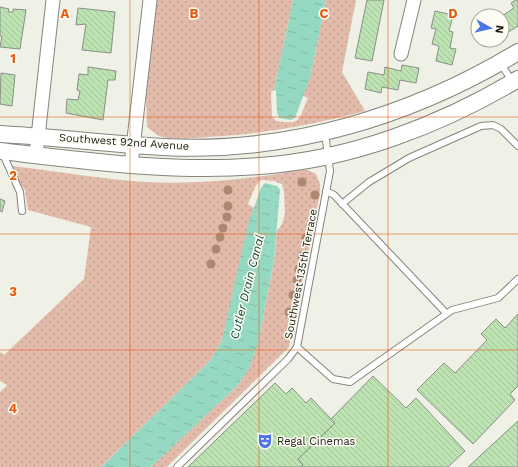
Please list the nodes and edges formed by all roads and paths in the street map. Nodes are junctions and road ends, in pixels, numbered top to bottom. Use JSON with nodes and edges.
{"nodes":[{"id":1,"x":53,"y":0,"type":"edge"},
{"id":2,"x":150,"y":0,"type":"edge"},
{"id":3,"x":414,"y":0,"type":"edge"},
{"id":4,"x":518,"y":52,"type":"edge"},
{"id":5,"x":401,"y":54,"type":"dead end"},
{"id":6,"x":500,"y":63,"type":"junction"},
{"id":7,"x":516,"y":83,"type":"edge"},
{"id":8,"x":325,"y":133,"type":"junction"},
{"id":9,"x":0,"y":134,"type":"edge"},
{"id":10,"x":38,"y":136,"type":"junction"},
{"id":11,"x":134,"y":145,"type":"junction"},
{"id":12,"x":518,"y":146,"type":"edge"},
{"id":13,"x":1,"y":151,"type":"edge"},
{"id":14,"x":36,"y":155,"type":"junction"},
{"id":15,"x":328,"y":155,"type":"junction"},
{"id":16,"x":131,"y":165,"type":"junction"},
{"id":17,"x":326,"y":191,"type":"junction"},
{"id":18,"x":342,"y":204,"type":"junction"},
{"id":19,"x":22,"y":211,"type":"dead end"},
{"id":20,"x":518,"y":279,"type":"edge"},
{"id":21,"x":446,"y":314,"type":"junction"},
{"id":22,"x":297,"y":347,"type":"junction"},
{"id":23,"x":176,"y":467,"type":"edge"}],
"edges":[{"from":1,"to":10,"type":"street"},
{"from":2,"to":11,"type":"street"},
{"from":3,"to":5,"type":"street"},
{"from":4,"to":6,"type":"street","name":"Southwest 92nd Avenue"},
{"from":6,"to":7,"type":"lane"},
{"from":6,"to":8,"type":"street","name":"Southwest 92nd Avenue"},
{"from":7,"to":15,"type":"street","name":"Southwest 92nd Avenue"},
{"from":8,"to":11,"type":"street","name":"Southwest 92nd Avenue"},
{"from":8,"to":15,"type":"lane","name":"Southwest 135th Terrace"},
{"from":9,"to":10,"type":"street","name":"Southwest 92nd Avenue"},
{"from":10,"to":11,"type":"street","name":"Southwest 92nd Avenue"},
{"from":10,"to":14,"type":"street"},
{"from":11,"to":16,"type":"street"},
{"from":12,"to":18,"type":"lane"},
{"from":13,"to":14,"type":"street","name":"Southwest 92nd Avenue"},
{"from":13,"to":19,"type":"lane"},
{"from":14,"to":16,"type":"street","name":"Southwest 92nd Avenue"},
{"from":15,"to":16,"type":"street","name":"Southwest 92nd Avenue"},
{"from":15,"to":17,"type":"lane","name":"Southwest 135th Terrace"},
{"from":17,"to":18,"type":"lane"},
{"from":17,"to":22,"type":"lane","name":"Southwest 135th Terrace"},
{"from":18,"to":21,"type":"lane"},
{"from":20,"to":21,"type":"lane","name":"Southwest 135th Terrace"},
{"from":21,"to":22,"type":"lane","name":"Southwest 135th Terrace"},
{"from":22,"to":23,"type":"lane"}]}
